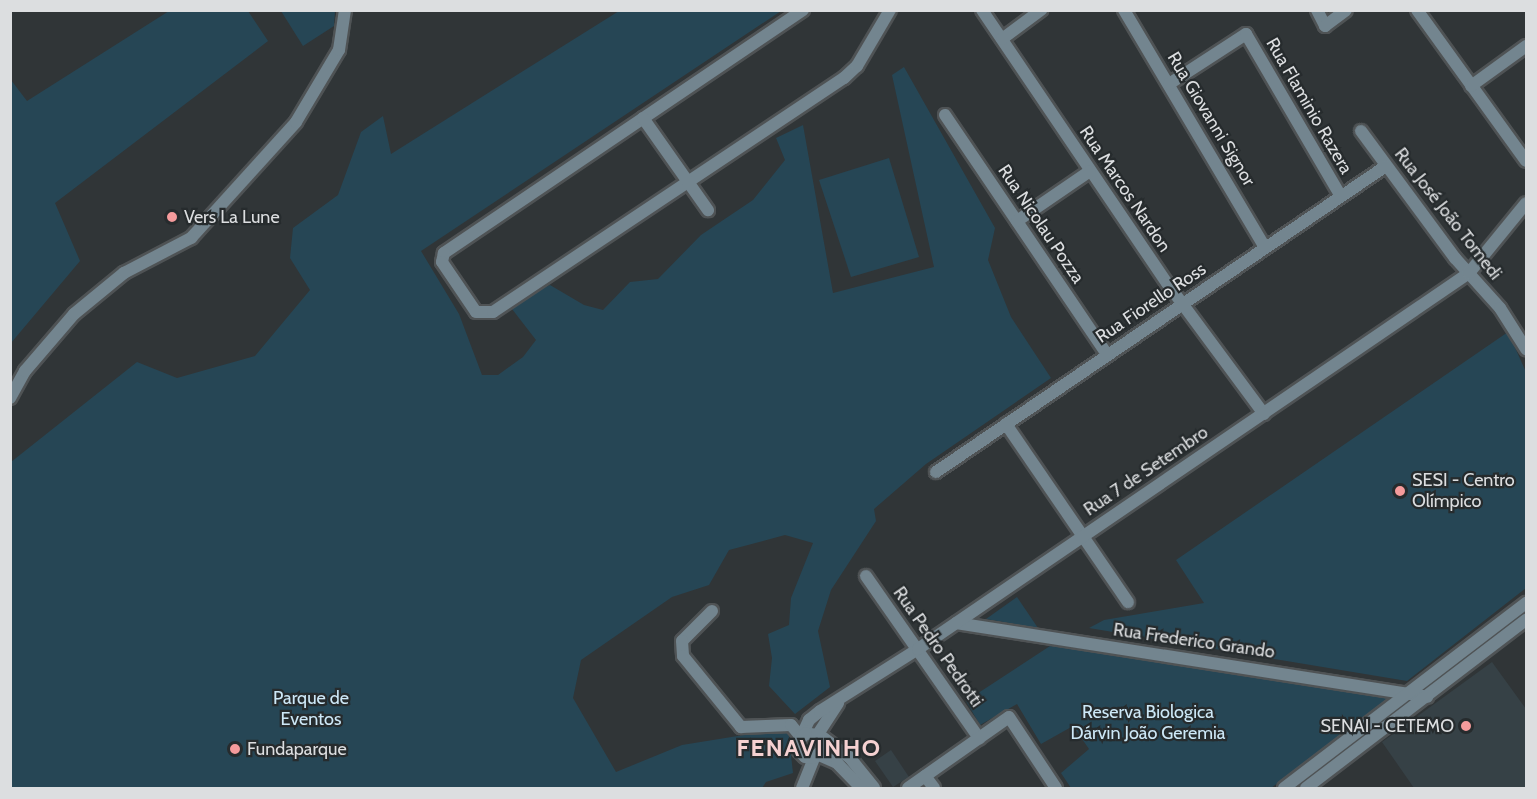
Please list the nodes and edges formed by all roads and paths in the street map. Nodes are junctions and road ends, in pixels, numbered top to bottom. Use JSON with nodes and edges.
{"nodes":[{"id":1,"x":345,"y":10,"type":"edge"},
{"id":2,"x":803,"y":10,"type":"edge"},
{"id":3,"x":890,"y":10,"type":"edge"},
{"id":4,"x":982,"y":10,"type":"edge"},
{"id":5,"x":1041,"y":10,"type":"edge"},
{"id":6,"x":1124,"y":10,"type":"edge"},
{"id":7,"x":1317,"y":10,"type":"edge"},
{"id":8,"x":1346,"y":10,"type":"edge"},
{"id":9,"x":1417,"y":10,"type":"edge"},
{"id":10,"x":1002,"y":39,"type":"junction"},
{"id":11,"x":1527,"y":46,"type":"edge"},
{"id":12,"x":1169,"y":84,"type":"junction"},
{"id":13,"x":1471,"y":86,"type":"junction"},
{"id":14,"x":945,"y":115,"type":"dead end"},
{"id":15,"x":643,"y":118,"type":"junction"},
{"id":16,"x":1361,"y":131,"type":"dead end"},
{"id":17,"x":1527,"y":161,"type":"edge"},
{"id":18,"x":1386,"y":166,"type":"junction"},
{"id":19,"x":1090,"y":171,"type":"junction"},
{"id":20,"x":689,"y":183,"type":"junction"},
{"id":21,"x":1340,"y":195,"type":"junction"},
{"id":22,"x":1525,"y":208,"type":"edge"},
{"id":23,"x":708,"y":210,"type":"dead end"},
{"id":24,"x":1017,"y":221,"type":"junction"},
{"id":25,"x":1265,"y":247,"type":"junction"},
{"id":26,"x":1469,"y":273,"type":"junction"},
{"id":27,"x":1184,"y":304,"type":"junction"},
{"id":28,"x":1527,"y":349,"type":"edge"},
{"id":29,"x":1107,"y":354,"type":"junction"},
{"id":30,"x":10,"y":398,"type":"edge"},
{"id":31,"x":1264,"y":414,"type":"junction"},
{"id":32,"x":1006,"y":424,"type":"junction"},
{"id":33,"x":936,"y":472,"type":"dead end"},
{"id":34,"x":1084,"y":534,"type":"junction"},
{"id":35,"x":866,"y":576,"type":"dead end"},
{"id":36,"x":1128,"y":602,"type":"dead end"},
{"id":37,"x":1527,"y":603,"type":"edge"},
{"id":38,"x":712,"y":611,"type":"dead end"},
{"id":39,"x":1527,"y":620,"type":"edge"},
{"id":40,"x":956,"y":623,"type":"junction"},
{"id":41,"x":918,"y":649,"type":"junction"},
{"id":42,"x":1412,"y":692,"type":"junction"},
{"id":43,"x":842,"y":697,"type":"junction"},
{"id":44,"x":1427,"y":697,"type":"junction"},
{"id":45,"x":819,"y":735,"type":"junction"},
{"id":46,"x":802,"y":736,"type":"junction"},
{"id":47,"x":979,"y":738,"type":"junction"},
{"id":48,"x":817,"y":757,"type":"junction"},
{"id":49,"x":925,"y":776,"type":"junction"},
{"id":50,"x":1298,"y":778,"type":"junction"},
{"id":51,"x":1306,"y":788,"type":"edge"},
{"id":52,"x":802,"y":789,"type":"edge"},
{"id":53,"x":861,"y":789,"type":"edge"},
{"id":54,"x":874,"y":789,"type":"edge"},
{"id":55,"x":908,"y":789,"type":"edge"},
{"id":56,"x":934,"y":789,"type":"edge"},
{"id":57,"x":1056,"y":789,"type":"edge"},
{"id":58,"x":1284,"y":789,"type":"edge"}],
"edges":[{"from":1,"to":30,"type":"street"},
{"from":2,"to":15,"type":"street"},
{"from":3,"to":20,"type":"street"},
{"from":4,"to":10,"type":"street","name":"Rua Marcos Nardon"},
{"from":5,"to":10,"type":"street"},
{"from":6,"to":12,"type":"street","name":"Rua Giovanni Signor"},
{"from":7,"to":8,"type":"street"},
{"from":9,"to":13,"type":"street"},
{"from":10,"to":19,"type":"street","name":"Rua Marcos Nardon"},
{"from":11,"to":13,"type":"street"},
{"from":12,"to":21,"type":"street","name":"Rua Flaminio Razera"},
{"from":12,"to":25,"type":"street","name":"Rua Giovanni Signor"},
{"from":13,"to":17,"type":"street"},
{"from":14,"to":24,"type":"street","name":"Rua Nicolau Pozza"},
{"from":15,"to":20,"type":"street"},
{"from":15,"to":20,"type":"street"},
{"from":16,"to":18,"type":"street","name":"Rua José João Tomedi"},
{"from":18,"to":21,"type":"street","name":"Rua Fiorello Ross"},
{"from":18,"to":26,"type":"street","name":"Rua José João Tomedi"},
{"from":19,"to":24,"type":"street"},
{"from":19,"to":27,"type":"street","name":"Rua Marcos Nardon"},
{"from":20,"to":23,"type":"street"},
{"from":21,"to":25,"type":"street","name":"Rua Fiorello Ross"},
{"from":22,"to":26,"type":"street","name":"Rua 7 de Setembro"},
{"from":24,"to":29,"type":"street","name":"Rua Nicolau Pozza"},
{"from":25,"to":27,"type":"street","name":"Rua Fiorello Ross"},
{"from":26,"to":28,"type":"street","name":"Rua José João Tomedi"},
{"from":26,"to":31,"type":"street","name":"Rua 7 de Setembro"},
{"from":27,"to":29,"type":"street","name":"Rua Fiorello Ross"},
{"from":27,"to":31,"type":"street","name":"Rua Marcos Nardon"},
{"from":29,"to":32,"type":"street","name":"Rua Fiorello Ross"},
{"from":31,"to":34,"type":"street","name":"Rua 7 de Setembro"},
{"from":32,"to":33,"type":"street","name":"Rua Fiorello Ross"},
{"from":32,"to":34,"type":"street"},
{"from":34,"to":36,"type":"street"},
{"from":34,"to":40,"type":"street","name":"Rua 7 de Setembro"},
{"from":35,"to":41,"type":"street","name":"Rua Pedro Pedrotti"},
{"from":37,"to":42,"type":"street"},
{"from":38,"to":46,"type":"street"},
{"from":39,"to":44,"type":"street"},
{"from":40,"to":41,"type":"street","name":"Rua 7 de Setembro"},
{"from":40,"to":42,"type":"street","name":"Rua Frederico Grando"},
{"from":41,"to":43,"type":"street","name":"Rua 7 de Setembro"},
{"from":41,"to":47,"type":"street","name":"Rua Pedro Pedrotti"},
{"from":42,"to":44,"type":"street","name":"Rua Frederico Grando"},
{"from":42,"to":50,"type":"street"},
{"from":43,"to":45,"type":"street","name":"Rua 7 de Setembro"},
{"from":43,"to":46,"type":"street","name":"Rua 7 de Setembro"},
{"from":44,"to":51,"type":"street"},
{"from":45,"to":46,"type":"street"},
{"from":45,"to":48,"type":"street"},
{"from":45,"to":54,"type":"street"},
{"from":46,"to":48,"type":"street"},
{"from":47,"to":49,"type":"street"},
{"from":47,"to":57,"type":"street"},
{"from":48,"to":52,"type":"street"},
{"from":48,"to":53,"type":"street"},
{"from":49,"to":55,"type":"street"},
{"from":49,"to":56,"type":"street"},
{"from":50,"to":51,"type":"street"},
{"from":50,"to":58,"type":"street"}]}
